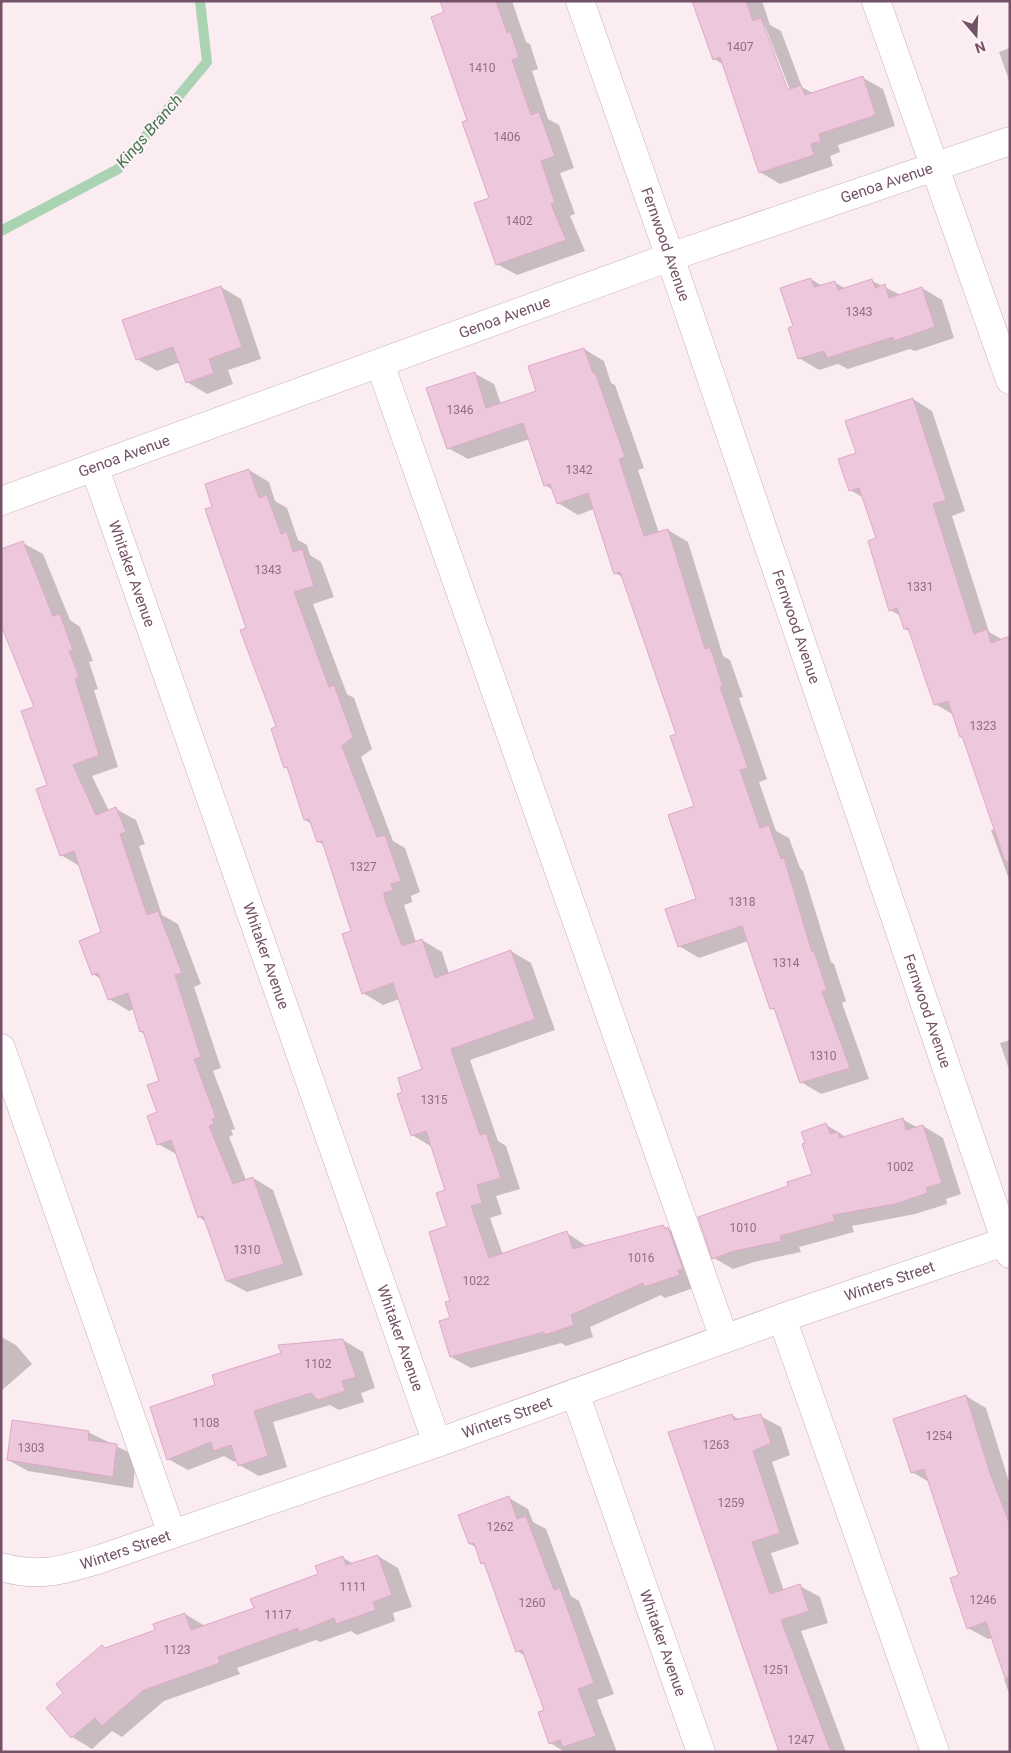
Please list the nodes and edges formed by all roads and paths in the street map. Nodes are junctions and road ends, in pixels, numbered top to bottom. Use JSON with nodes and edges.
{"nodes":[{"id":1,"x":580,"y":1,"type":"edge"},
{"id":2,"x":876,"y":1,"type":"edge"},
{"id":3,"x":1010,"y":141,"type":"edge"},
{"id":4,"x":934,"y":168,"type":"junction"},
{"id":5,"x":670,"y":257,"type":"junction"},
{"id":6,"x":380,"y":364,"type":"junction"},
{"id":7,"x":1010,"y":380,"type":"edge"},
{"id":8,"x":95,"y":469,"type":"junction"},
{"id":9,"x":1,"y":501,"type":"edge"},
{"id":10,"x":1,"y":1048,"type":"edge"},
{"id":11,"x":1008,"y":1246,"type":"edge"},
{"id":12,"x":782,"y":1318,"type":"junction"},
{"id":13,"x":724,"y":1338,"type":"junction"},
{"id":14,"x":575,"y":1393,"type":"junction"},
{"id":15,"x":437,"y":1443,"type":"junction"},
{"id":16,"x":172,"y":1534,"type":"junction"},
{"id":17,"x":1,"y":1567,"type":"edge"},
{"id":18,"x":700,"y":1752,"type":"edge"},
{"id":19,"x":935,"y":1752,"type":"edge"}],
"edges":[{"from":1,"to":5,"type":"street","name":"Fernwood Avenue"},
{"from":2,"to":4,"type":"street"},
{"from":3,"to":4,"type":"street","name":"Genoa Avenue"},
{"from":4,"to":5,"type":"street","name":"Genoa Avenue"},
{"from":4,"to":7,"type":"street"},
{"from":5,"to":6,"type":"street","name":"Genoa Avenue"},
{"from":5,"to":11,"type":"street","name":"Fernwood Avenue"},
{"from":6,"to":8,"type":"street","name":"Genoa Avenue"},
{"from":6,"to":13,"type":"street"},
{"from":8,"to":9,"type":"street","name":"Genoa Avenue"},
{"from":8,"to":15,"type":"street","name":"Whitaker Avenue"},
{"from":10,"to":16,"type":"street"},
{"from":11,"to":12,"type":"street","name":"Winters Street"},
{"from":12,"to":13,"type":"street","name":"Winters Street"},
{"from":12,"to":19,"type":"street"},
{"from":13,"to":14,"type":"street","name":"Winters Street"},
{"from":14,"to":15,"type":"street","name":"Winters Street"},
{"from":14,"to":18,"type":"street","name":"Whitaker Avenue"},
{"from":15,"to":16,"type":"street","name":"Winters Street"},
{"from":16,"to":17,"type":"street","name":"Winters Street"}]}
